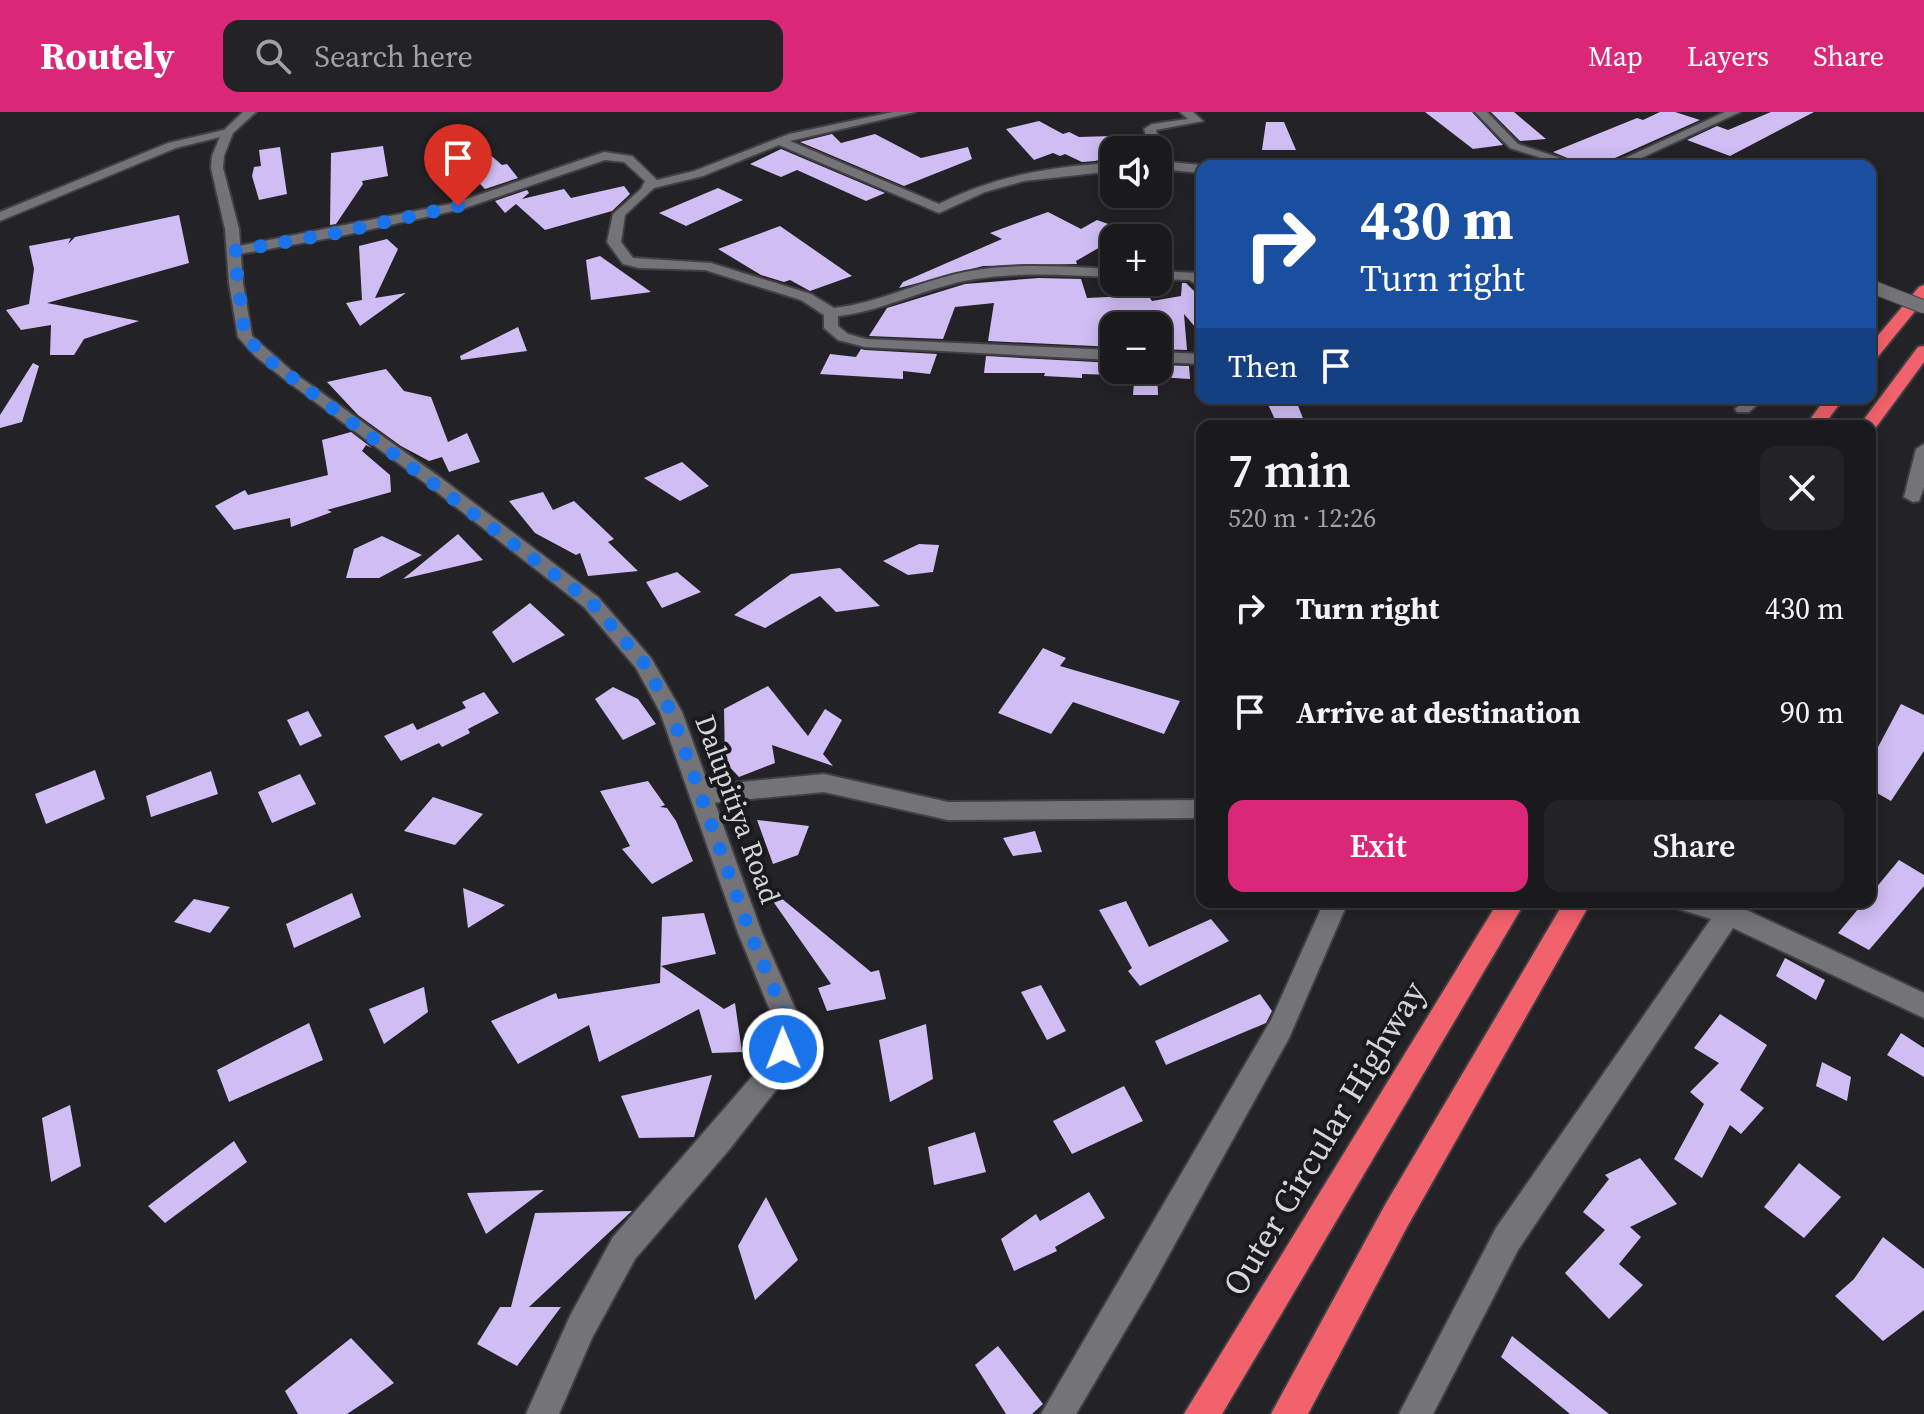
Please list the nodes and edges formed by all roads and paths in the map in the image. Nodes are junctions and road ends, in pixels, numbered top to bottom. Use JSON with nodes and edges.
{"nodes":[{"id":1,"x":250,"y":112,"type":"edge"},
{"id":2,"x":909,"y":112,"type":"edge"},
{"id":3,"x":1186,"y":112,"type":"edge"},
{"id":4,"x":1481,"y":112,"type":"edge"},
{"id":5,"x":1734,"y":112,"type":"edge"},
{"id":6,"x":228,"y":132,"type":"junction"},
{"id":7,"x":1150,"y":136,"type":"edge"},
{"id":8,"x":779,"y":141,"type":"junction"},
{"id":9,"x":1559,"y":160,"type":"edge"},
{"id":10,"x":1627,"y":160,"type":"edge"},
{"id":11,"x":1172,"y":166,"type":"edge"},
{"id":12,"x":1100,"y":168,"type":"edge"},
{"id":13,"x":1196,"y":168,"type":"edge"},
{"id":14,"x":649,"y":185,"type":"junction"},
{"id":15,"x":0,"y":217,"type":"edge"},
{"id":16,"x":234,"y":251,"type":"junction"},
{"id":17,"x":1100,"y":273,"type":"edge"},
{"id":18,"x":1172,"y":275,"type":"edge"},
{"id":19,"x":1196,"y":279,"type":"edge"},
{"id":20,"x":1876,"y":288,"type":"edge"},
{"id":21,"x":1924,"y":290,"type":"edge"},
{"id":22,"x":1924,"y":307,"type":"edge"},
{"id":23,"x":831,"y":313,"type":"junction"},
{"id":24,"x":1876,"y":348,"type":"edge"},
{"id":25,"x":1924,"y":351,"type":"edge"},
{"id":26,"x":1100,"y":354,"type":"edge"},
{"id":27,"x":1172,"y":358,"type":"edge"},
{"id":28,"x":1196,"y":359,"type":"edge"},
{"id":29,"x":1749,"y":404,"type":"edge"},
{"id":30,"x":1743,"y":409,"type":"dead end"},
{"id":31,"x":1872,"y":420,"type":"edge"},
{"id":32,"x":1924,"y":449,"type":"edge"},
{"id":33,"x":1913,"y":497,"type":"dead end"},
{"id":34,"x":701,"y":795,"type":"junction"},
{"id":35,"x":1196,"y":809,"type":"edge"},
{"id":36,"x":1333,"y":908,"type":"edge"},
{"id":37,"x":1508,"y":908,"type":"edge"},
{"id":38,"x":1575,"y":908,"type":"edge"},
{"id":39,"x":1708,"y":908,"type":"edge"},
{"id":40,"x":1729,"y":914,"type":"junction"},
{"id":41,"x":1924,"y":1006,"type":"edge"},
{"id":42,"x":542,"y":1414,"type":"edge"},
{"id":43,"x":1057,"y":1414,"type":"edge"},
{"id":44,"x":1202,"y":1414,"type":"edge"},
{"id":45,"x":1289,"y":1414,"type":"edge"},
{"id":46,"x":1415,"y":1414,"type":"edge"}],
"edges":[{"from":1,"to":6,"type":"street"},
{"from":2,"to":8,"type":"street"},
{"from":3,"to":7,"type":"street"},
{"from":4,"to":9,"type":"street"},
{"from":5,"to":10,"type":"street"},
{"from":6,"to":15,"type":"street"},
{"from":6,"to":16,"type":"street","name":"Dalupitiya Road"},
{"from":8,"to":12,"type":"street"},
{"from":8,"to":14,"type":"street"},
{"from":11,"to":13,"type":"street"},
{"from":14,"to":16,"type":"street"},
{"from":14,"to":23,"type":"street"},
{"from":16,"to":34,"type":"street","name":"Dalupitiya Road"},
{"from":17,"to":23,"type":"street"},
{"from":18,"to":19,"type":"street"},
{"from":20,"to":22,"type":"street","bridge":true},
{"from":21,"to":24,"type":"highway"},
{"from":23,"to":26,"type":"street"},
{"from":25,"to":31,"type":"highway"},
{"from":27,"to":28,"type":"street"},
{"from":29,"to":30,"type":"street"},
{"from":32,"to":33,"type":"street"},
{"from":34,"to":35,"type":"street"},
{"from":34,"to":42,"type":"street","name":"Dalupitiya Road"},
{"from":36,"to":43,"type":"street"},
{"from":37,"to":44,"type":"highway","name":"Outer Circular Highway"},
{"from":38,"to":45,"type":"highway"},
{"from":39,"to":40,"type":"street"},
{"from":40,"to":41,"type":"street"},
{"from":40,"to":46,"type":"street"}]}
